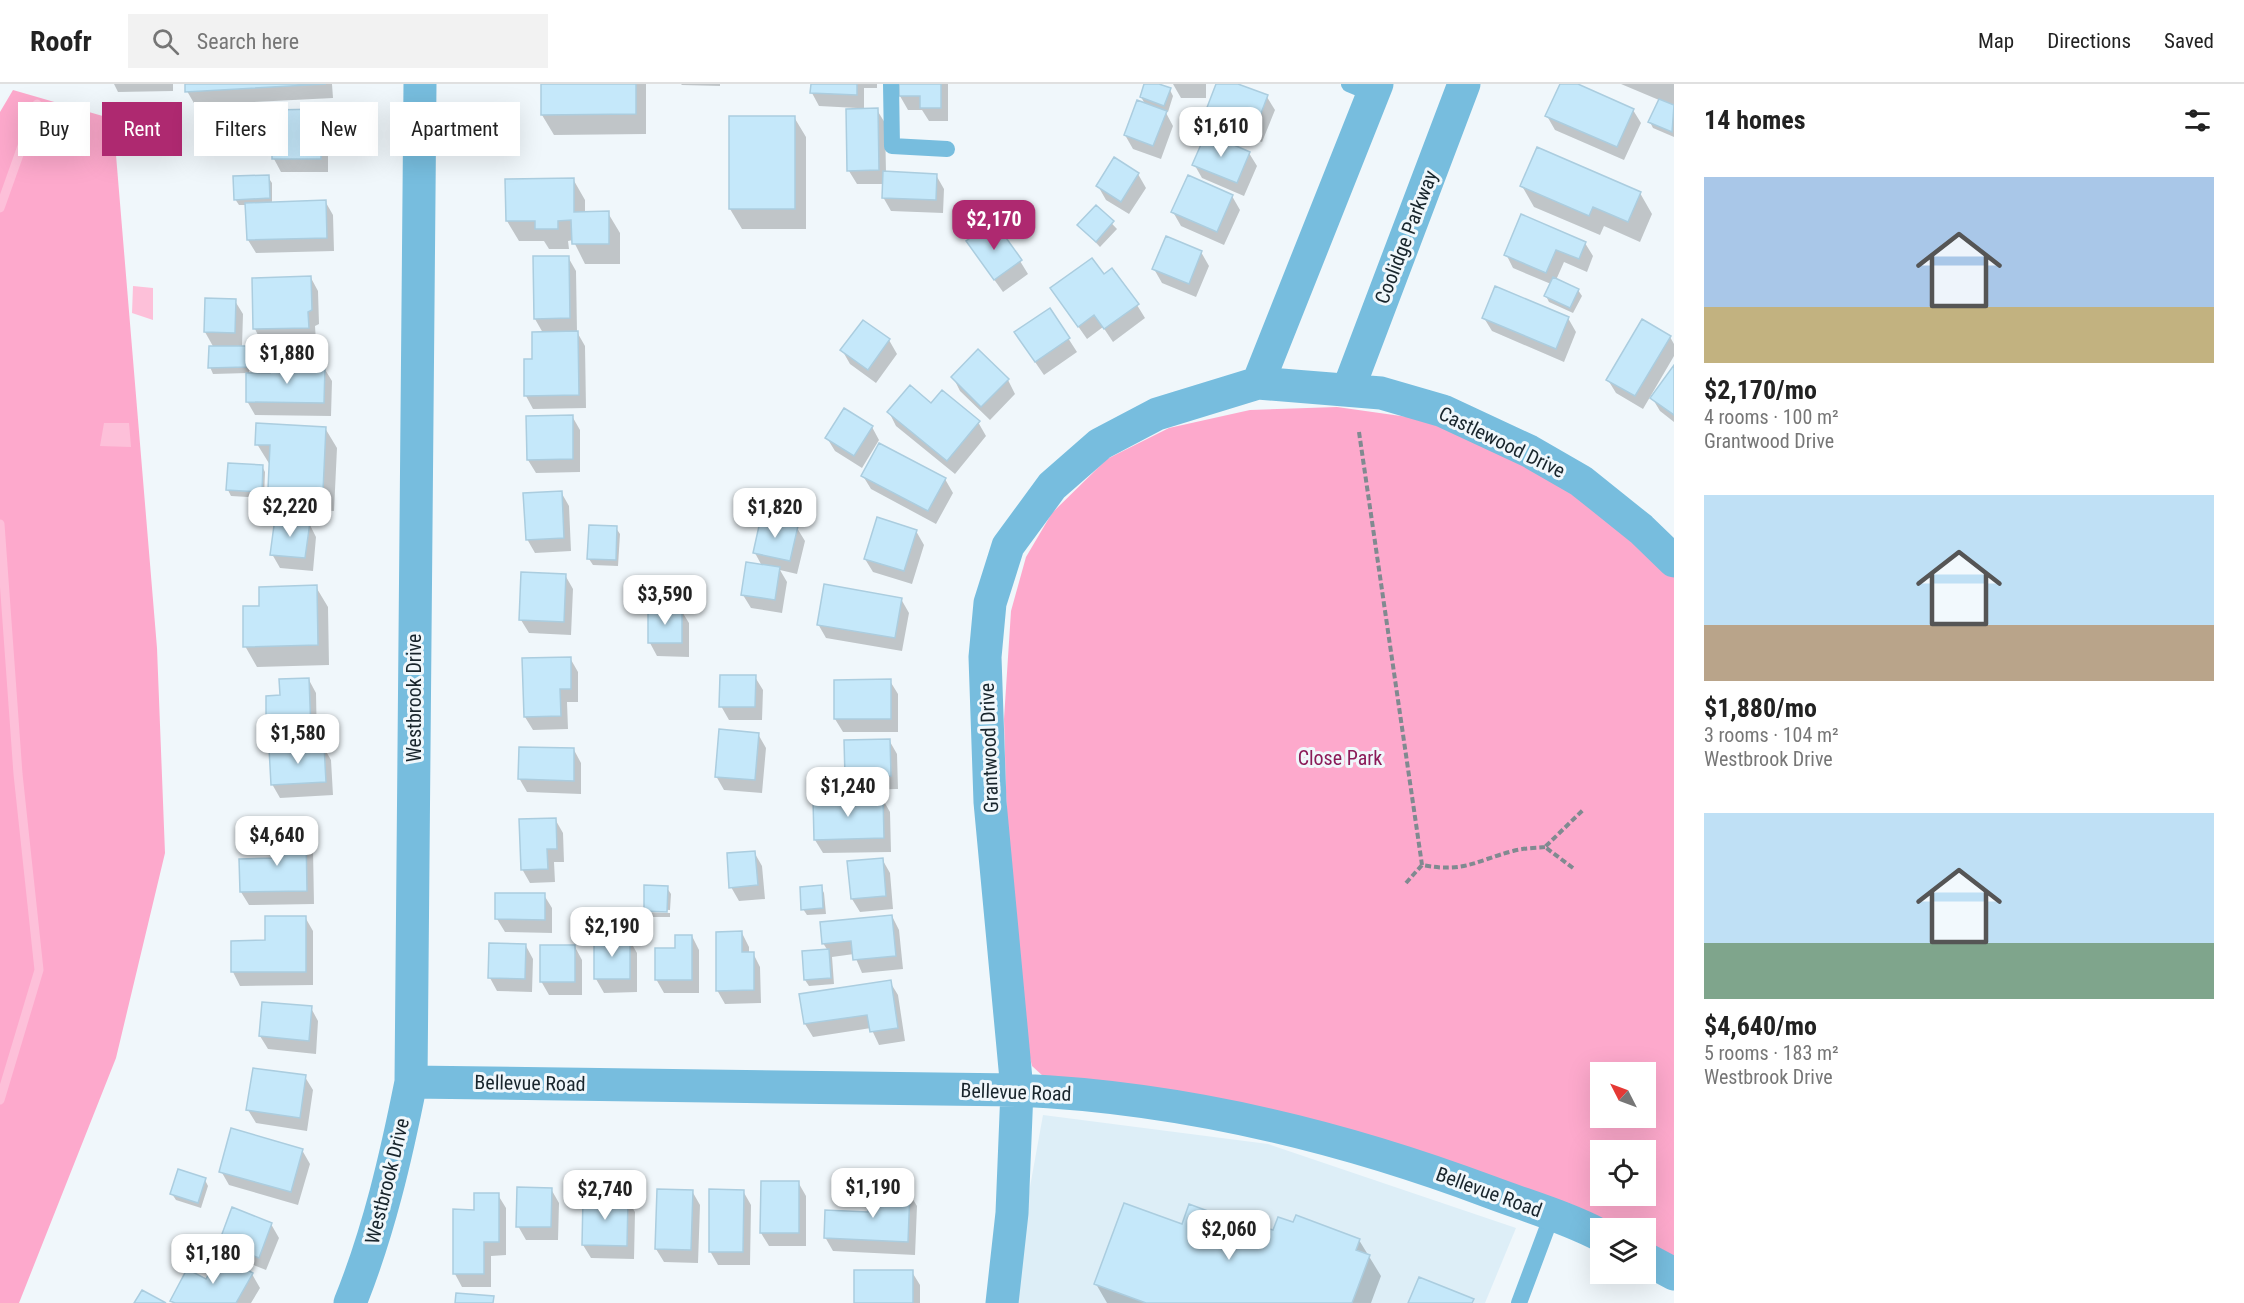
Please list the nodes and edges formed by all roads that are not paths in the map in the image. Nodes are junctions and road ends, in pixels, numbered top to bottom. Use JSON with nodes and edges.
{"nodes":[{"id":1,"x":420,"y":84,"type":"edge"},
{"id":2,"x":891,"y":84,"type":"edge"},
{"id":3,"x":1464,"y":84,"type":"edge"},
{"id":4,"x":1367,"y":87,"type":"edge"},
{"id":5,"x":947,"y":149,"type":"dead end"},
{"id":6,"x":1258,"y":383,"type":"junction"},
{"id":7,"x":1301,"y":387,"type":"joint"},
{"id":8,"x":1348,"y":390,"type":"junction"},
{"id":9,"x":1674,"y":561,"type":"edge"},
{"id":10,"x":411,"y":1082,"type":"junction"},
{"id":11,"x":1017,"y":1090,"type":"junction"},
{"id":12,"x":1552,"y":1215,"type":"junction"},
{"id":13,"x":1590,"y":1231,"type":"edge"},
{"id":14,"x":1656,"y":1264,"type":"edge"},
{"id":15,"x":1674,"y":1274,"type":"edge"},
{"id":16,"x":350,"y":1303,"type":"edge"},
{"id":17,"x":1002,"y":1303,"type":"edge"},
{"id":18,"x":1519,"y":1303,"type":"edge"}],
"edges":[{"from":1,"to":10,"type":"street","name":"Westbrook Drive"},
{"from":2,"to":5,"type":"lane"},
{"from":3,"to":8,"type":"street","name":"Coolidge Parkway"},
{"from":4,"to":6,"type":"street"},
{"from":6,"to":7,"type":"street","name":"Grantwood Drive"},
{"from":6,"to":11,"type":"street","name":"Grantwood Drive"},
{"from":7,"to":8,"type":"street","name":"Castlewood Drive"},
{"from":8,"to":9,"type":"street","name":"Castlewood Drive"},
{"from":10,"to":11,"type":"street","name":"Bellevue Road"},
{"from":10,"to":16,"type":"street","name":"Westbrook Drive"},
{"from":11,"to":12,"type":"street","name":"Bellevue Road"},
{"from":11,"to":17,"type":"street","name":"Grantwood Drive"},
{"from":12,"to":13,"type":"street","name":"Bellevue Road"},
{"from":12,"to":18,"type":"lane"},
{"from":14,"to":15,"type":"street"}]}
